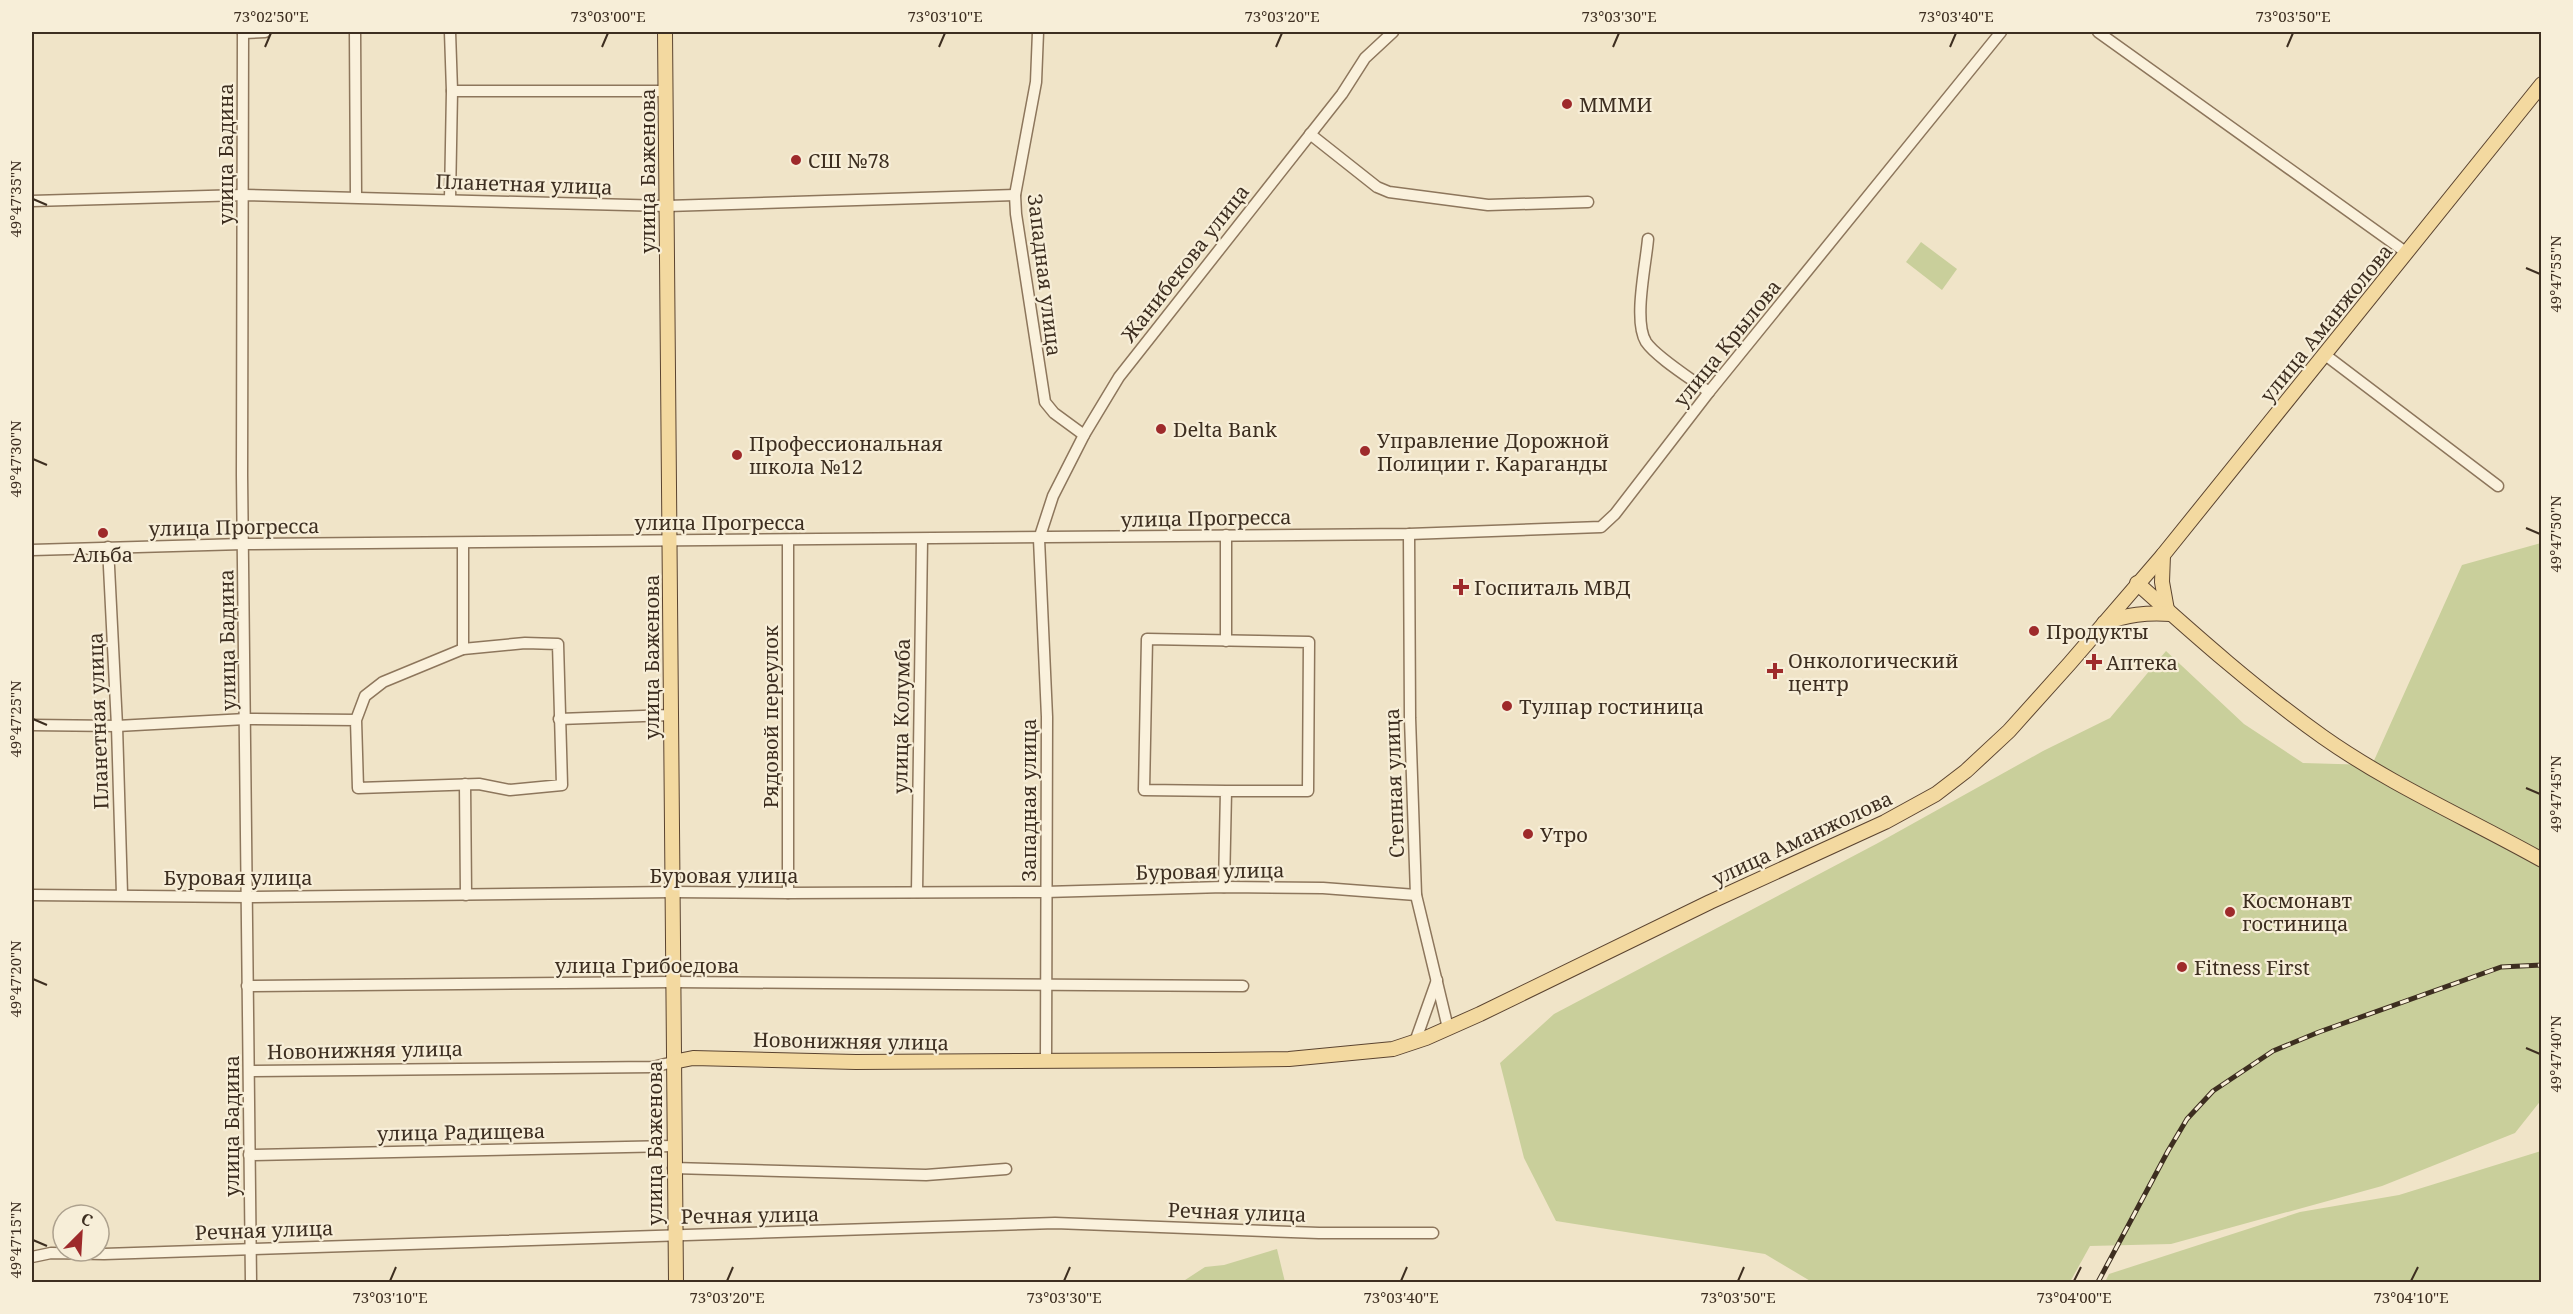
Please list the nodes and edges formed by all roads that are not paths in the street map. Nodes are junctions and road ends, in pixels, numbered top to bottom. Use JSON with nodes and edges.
{"nodes":[{"id":1,"x":243,"y":32,"type":"edge"},
{"id":2,"x":265,"y":32,"type":"edge"},
{"id":3,"x":355,"y":32,"type":"edge"},
{"id":4,"x":450,"y":32,"type":"edge"},
{"id":5,"x":665,"y":32,"type":"edge"},
{"id":6,"x":1038,"y":32,"type":"edge"},
{"id":7,"x":1393,"y":32,"type":"edge"},
{"id":8,"x":2001,"y":32,"type":"edge"},
{"id":9,"x":2098,"y":32,"type":"edge"},
{"id":10,"x":2541,"y":84,"type":"edge"},
{"id":11,"x":452,"y":91,"type":"junction"},
{"id":12,"x":666,"y":91,"type":"junction"},
{"id":13,"x":1310,"y":134,"type":"junction"},
{"id":14,"x":243,"y":195,"type":"junction"},
{"id":15,"x":1015,"y":195,"type":"junction"},
{"id":16,"x":356,"y":196,"type":"junction"},
{"id":17,"x":450,"y":199,"type":"junction"},
{"id":18,"x":32,"y":201,"type":"edge"},
{"id":19,"x":1588,"y":202,"type":"dead end"},
{"id":20,"x":667,"y":206,"type":"junction"},
{"id":21,"x":1648,"y":239,"type":"dead end"},
{"id":22,"x":2407,"y":253,"type":"junction"},
{"id":23,"x":2324,"y":354,"type":"junction"},
{"id":24,"x":1709,"y":392,"type":"junction"},
{"id":25,"x":1083,"y":435,"type":"junction"},
{"id":26,"x":2498,"y":486,"type":"dead end"},
{"id":27,"x":1409,"y":534,"type":"junction"},
{"id":28,"x":1226,"y":535,"type":"junction"},
{"id":29,"x":922,"y":539,"type":"junction"},
{"id":30,"x":1039,"y":539,"type":"junction"},
{"id":31,"x":670,"y":540,"type":"junction"},
{"id":32,"x":788,"y":540,"type":"junction"},
{"id":33,"x":463,"y":543,"type":"junction"},
{"id":34,"x":243,"y":544,"type":"junction"},
{"id":35,"x":108,"y":547,"type":"junction"},
{"id":36,"x":32,"y":550,"type":"edge"},
{"id":37,"x":2163,"y":555,"type":"junction"},
{"id":38,"x":2137,"y":584,"type":"junction"},
{"id":39,"x":2169,"y":612,"type":"junction"},
{"id":40,"x":2104,"y":624,"type":"junction"},
{"id":41,"x":1226,"y":641,"type":"junction"},
{"id":42,"x":463,"y":649,"type":"junction"},
{"id":43,"x":671,"y":715,"type":"junction"},
{"id":44,"x":246,"y":719,"type":"junction"},
{"id":45,"x":559,"y":719,"type":"junction"},
{"id":46,"x":356,"y":720,"type":"junction"},
{"id":47,"x":32,"y":725,"type":"edge"},
{"id":48,"x":117,"y":726,"type":"junction"},
{"id":49,"x":465,"y":784,"type":"junction"},
{"id":50,"x":1226,"y":791,"type":"junction"},
{"id":51,"x":2541,"y":860,"type":"edge"},
{"id":52,"x":1224,"y":887,"type":"junction"},
{"id":53,"x":672,"y":892,"type":"junction"},
{"id":54,"x":917,"y":892,"type":"junction"},
{"id":55,"x":1045,"y":892,"type":"junction"},
{"id":56,"x":788,"y":893,"type":"junction"},
{"id":57,"x":122,"y":894,"type":"junction"},
{"id":58,"x":32,"y":895,"type":"edge"},
{"id":59,"x":466,"y":895,"type":"junction"},
{"id":60,"x":1416,"y":895,"type":"junction"},
{"id":61,"x":247,"y":897,"type":"junction"},
{"id":62,"x":1438,"y":980,"type":"junction"},
{"id":63,"x":673,"y":982,"type":"junction"},
{"id":64,"x":247,"y":986,"type":"junction"},
{"id":65,"x":1047,"y":986,"type":"junction"},
{"id":66,"x":1243,"y":986,"type":"dead end"},
{"id":67,"x":1448,"y":1028,"type":"junction"},
{"id":68,"x":1415,"y":1042,"type":"junction"},
{"id":69,"x":1046,"y":1061,"type":"junction"},
{"id":70,"x":673,"y":1062,"type":"junction"},
{"id":71,"x":250,"y":1071,"type":"junction"},
{"id":72,"x":673,"y":1146,"type":"junction"},
{"id":73,"x":249,"y":1155,"type":"junction"},
{"id":74,"x":673,"y":1167,"type":"junction"},
{"id":75,"x":1006,"y":1169,"type":"dead end"},
{"id":76,"x":1433,"y":1233,"type":"dead end"},
{"id":77,"x":674,"y":1234,"type":"junction"},
{"id":78,"x":250,"y":1249,"type":"junction"},
{"id":79,"x":32,"y":1257,"type":"edge"},
{"id":80,"x":251,"y":1282,"type":"edge"},
{"id":81,"x":676,"y":1282,"type":"edge"}],
"edges":[{"from":1,"to":2,"type":"street"},
{"from":1,"to":14,"type":"street","name":"улица Бадина"},
{"from":3,"to":16,"type":"street"},
{"from":4,"to":11,"type":"street"},
{"from":5,"to":12,"type":"main road","name":"улица Баженова"},
{"from":6,"to":15,"type":"street","name":"Западная улица"},
{"from":7,"to":13,"type":"street","name":"Жанибекова улица"},
{"from":8,"to":24,"type":"street","name":"улица Крылова"},
{"from":9,"to":22,"type":"street"},
{"from":10,"to":22,"type":"main road","name":"улица Аманжолова"},
{"from":11,"to":12,"type":"street"},
{"from":11,"to":17,"type":"street"},
{"from":12,"to":20,"type":"main road","name":"улица Баженова"},
{"from":13,"to":19,"type":"street"},
{"from":13,"to":25,"type":"street","name":"Жанибекова улица"},
{"from":14,"to":16,"type":"street","name":"Планетная улица"},
{"from":14,"to":18,"type":"street","name":"Планетная улица"},
{"from":14,"to":34,"type":"street","name":"улица Бадина"},
{"from":15,"to":20,"type":"street","name":"Планетная улица"},
{"from":15,"to":25,"type":"street","name":"Западная улица"},
{"from":16,"to":17,"type":"street","name":"Планетная улица"},
{"from":17,"to":20,"type":"street","name":"Планетная улица"},
{"from":20,"to":31,"type":"main road","name":"улица Баженова"},
{"from":21,"to":24,"type":"street"},
{"from":22,"to":23,"type":"main road","name":"улица Аманжолова"},
{"from":23,"to":26,"type":"street"},
{"from":23,"to":37,"type":"main road","name":"улица Аманжолова"},
{"from":24,"to":27,"type":"street","name":"улица Крылова"},
{"from":25,"to":30,"type":"street","name":"Жанибекова улица"},
{"from":27,"to":28,"type":"street","name":"улица Прогресса"},
{"from":27,"to":60,"type":"street","name":"Степная улица"},
{"from":28,"to":30,"type":"street","name":"улица Прогресса"},
{"from":28,"to":41,"type":"street"},
{"from":29,"to":30,"type":"street","name":"улица Прогресса"},
{"from":29,"to":32,"type":"street","name":"улица Прогресса"},
{"from":29,"to":54,"type":"street","name":"улица Колумба"},
{"from":30,"to":55,"type":"street","name":"Западная улица"},
{"from":31,"to":32,"type":"street","name":"улица Прогресса"},
{"from":31,"to":33,"type":"street","name":"улица Прогресса"},
{"from":31,"to":43,"type":"main road","name":"улица Баженова"},
{"from":32,"to":56,"type":"street","name":"Рядовой переулок"},
{"from":33,"to":34,"type":"street","name":"улица Прогресса"},
{"from":33,"to":42,"type":"street"},
{"from":34,"to":35,"type":"street","name":"улица Прогресса"},
{"from":34,"to":44,"type":"street","name":"улица Бадина"},
{"from":35,"to":36,"type":"street","name":"улица Прогресса"},
{"from":35,"to":48,"type":"street","name":"Планетная улица"},
{"from":37,"to":38,"type":"main road","name":"улица Аманжолова"},
{"from":37,"to":39,"type":"main road"},
{"from":38,"to":39,"type":"main road"},
{"from":38,"to":40,"type":"main road","name":"улица Аманжолова"},
{"from":39,"to":40,"type":"main road"},
{"from":39,"to":51,"type":"main road"},
{"from":40,"to":67,"type":"main road","name":"улица Аманжолова"},
{"from":41,"to":50,"type":"street"},
{"from":41,"to":50,"type":"street"},
{"from":42,"to":45,"type":"street"},
{"from":42,"to":46,"type":"street"},
{"from":43,"to":45,"type":"street"},
{"from":43,"to":53,"type":"main road","name":"улица Баженова"},
{"from":44,"to":46,"type":"street"},
{"from":44,"to":48,"type":"street"},
{"from":44,"to":61,"type":"street","name":"улица Бадина"},
{"from":45,"to":49,"type":"street"},
{"from":46,"to":49,"type":"street"},
{"from":47,"to":48,"type":"street"},
{"from":48,"to":57,"type":"street","name":"Планетная улица"},
{"from":49,"to":59,"type":"street"},
{"from":50,"to":52,"type":"street"},
{"from":52,"to":55,"type":"street","name":"Буровая улица"},
{"from":52,"to":60,"type":"street","name":"Буровая улица"},
{"from":53,"to":56,"type":"street","name":"Буровая улица"},
{"from":53,"to":59,"type":"street","name":"Буровая улица"},
{"from":53,"to":63,"type":"main road","name":"улица Баженова"},
{"from":54,"to":55,"type":"street","name":"Буровая улица"},
{"from":54,"to":56,"type":"street","name":"Буровая улица"},
{"from":55,"to":65,"type":"street","name":"Западная улица"},
{"from":57,"to":58,"type":"street","name":"Буровая улица"},
{"from":57,"to":61,"type":"street","name":"Буровая улица"},
{"from":59,"to":61,"type":"street","name":"Буровая улица"},
{"from":60,"to":62,"type":"street","name":"Степная улица"},
{"from":61,"to":64,"type":"street","name":"улица Бадина"},
{"from":62,"to":67,"type":"street","name":"Степная улица"},
{"from":62,"to":68,"type":"street"},
{"from":63,"to":64,"type":"street","name":"улица Грибоедова"},
{"from":63,"to":65,"type":"street","name":"улица Грибоедова"},
{"from":63,"to":70,"type":"main road","name":"улица Баженова"},
{"from":64,"to":71,"type":"street","name":"улица Бадина"},
{"from":65,"to":66,"type":"street","name":"улица Грибоедова"},
{"from":65,"to":69,"type":"street","name":"Западная улица"},
{"from":67,"to":68,"type":"main road","name":"Новонижняя улица"},
{"from":68,"to":69,"type":"main road","name":"Новонижняя улица"},
{"from":69,"to":70,"type":"main road","name":"Новонижняя улица"},
{"from":70,"to":71,"type":"street","name":"Новонижняя улица"},
{"from":70,"to":72,"type":"main road","name":"улица Баженова"},
{"from":71,"to":73,"type":"street","name":"улица Бадина"},
{"from":72,"to":73,"type":"street","name":"улица Радищева"},
{"from":72,"to":74,"type":"main road","name":"улица Баженова"},
{"from":73,"to":78,"type":"street","name":"улица Бадина"},
{"from":74,"to":75,"type":"street"},
{"from":74,"to":77,"type":"main road","name":"улица Баженова"},
{"from":76,"to":77,"type":"street","name":"Речная улица"},
{"from":77,"to":78,"type":"street","name":"Речная улица"},
{"from":77,"to":81,"type":"main road","name":"улица Баженова"},
{"from":78,"to":79,"type":"street","name":"Речная улица"},
{"from":78,"to":80,"type":"street","name":"улица Бадина"}]}
